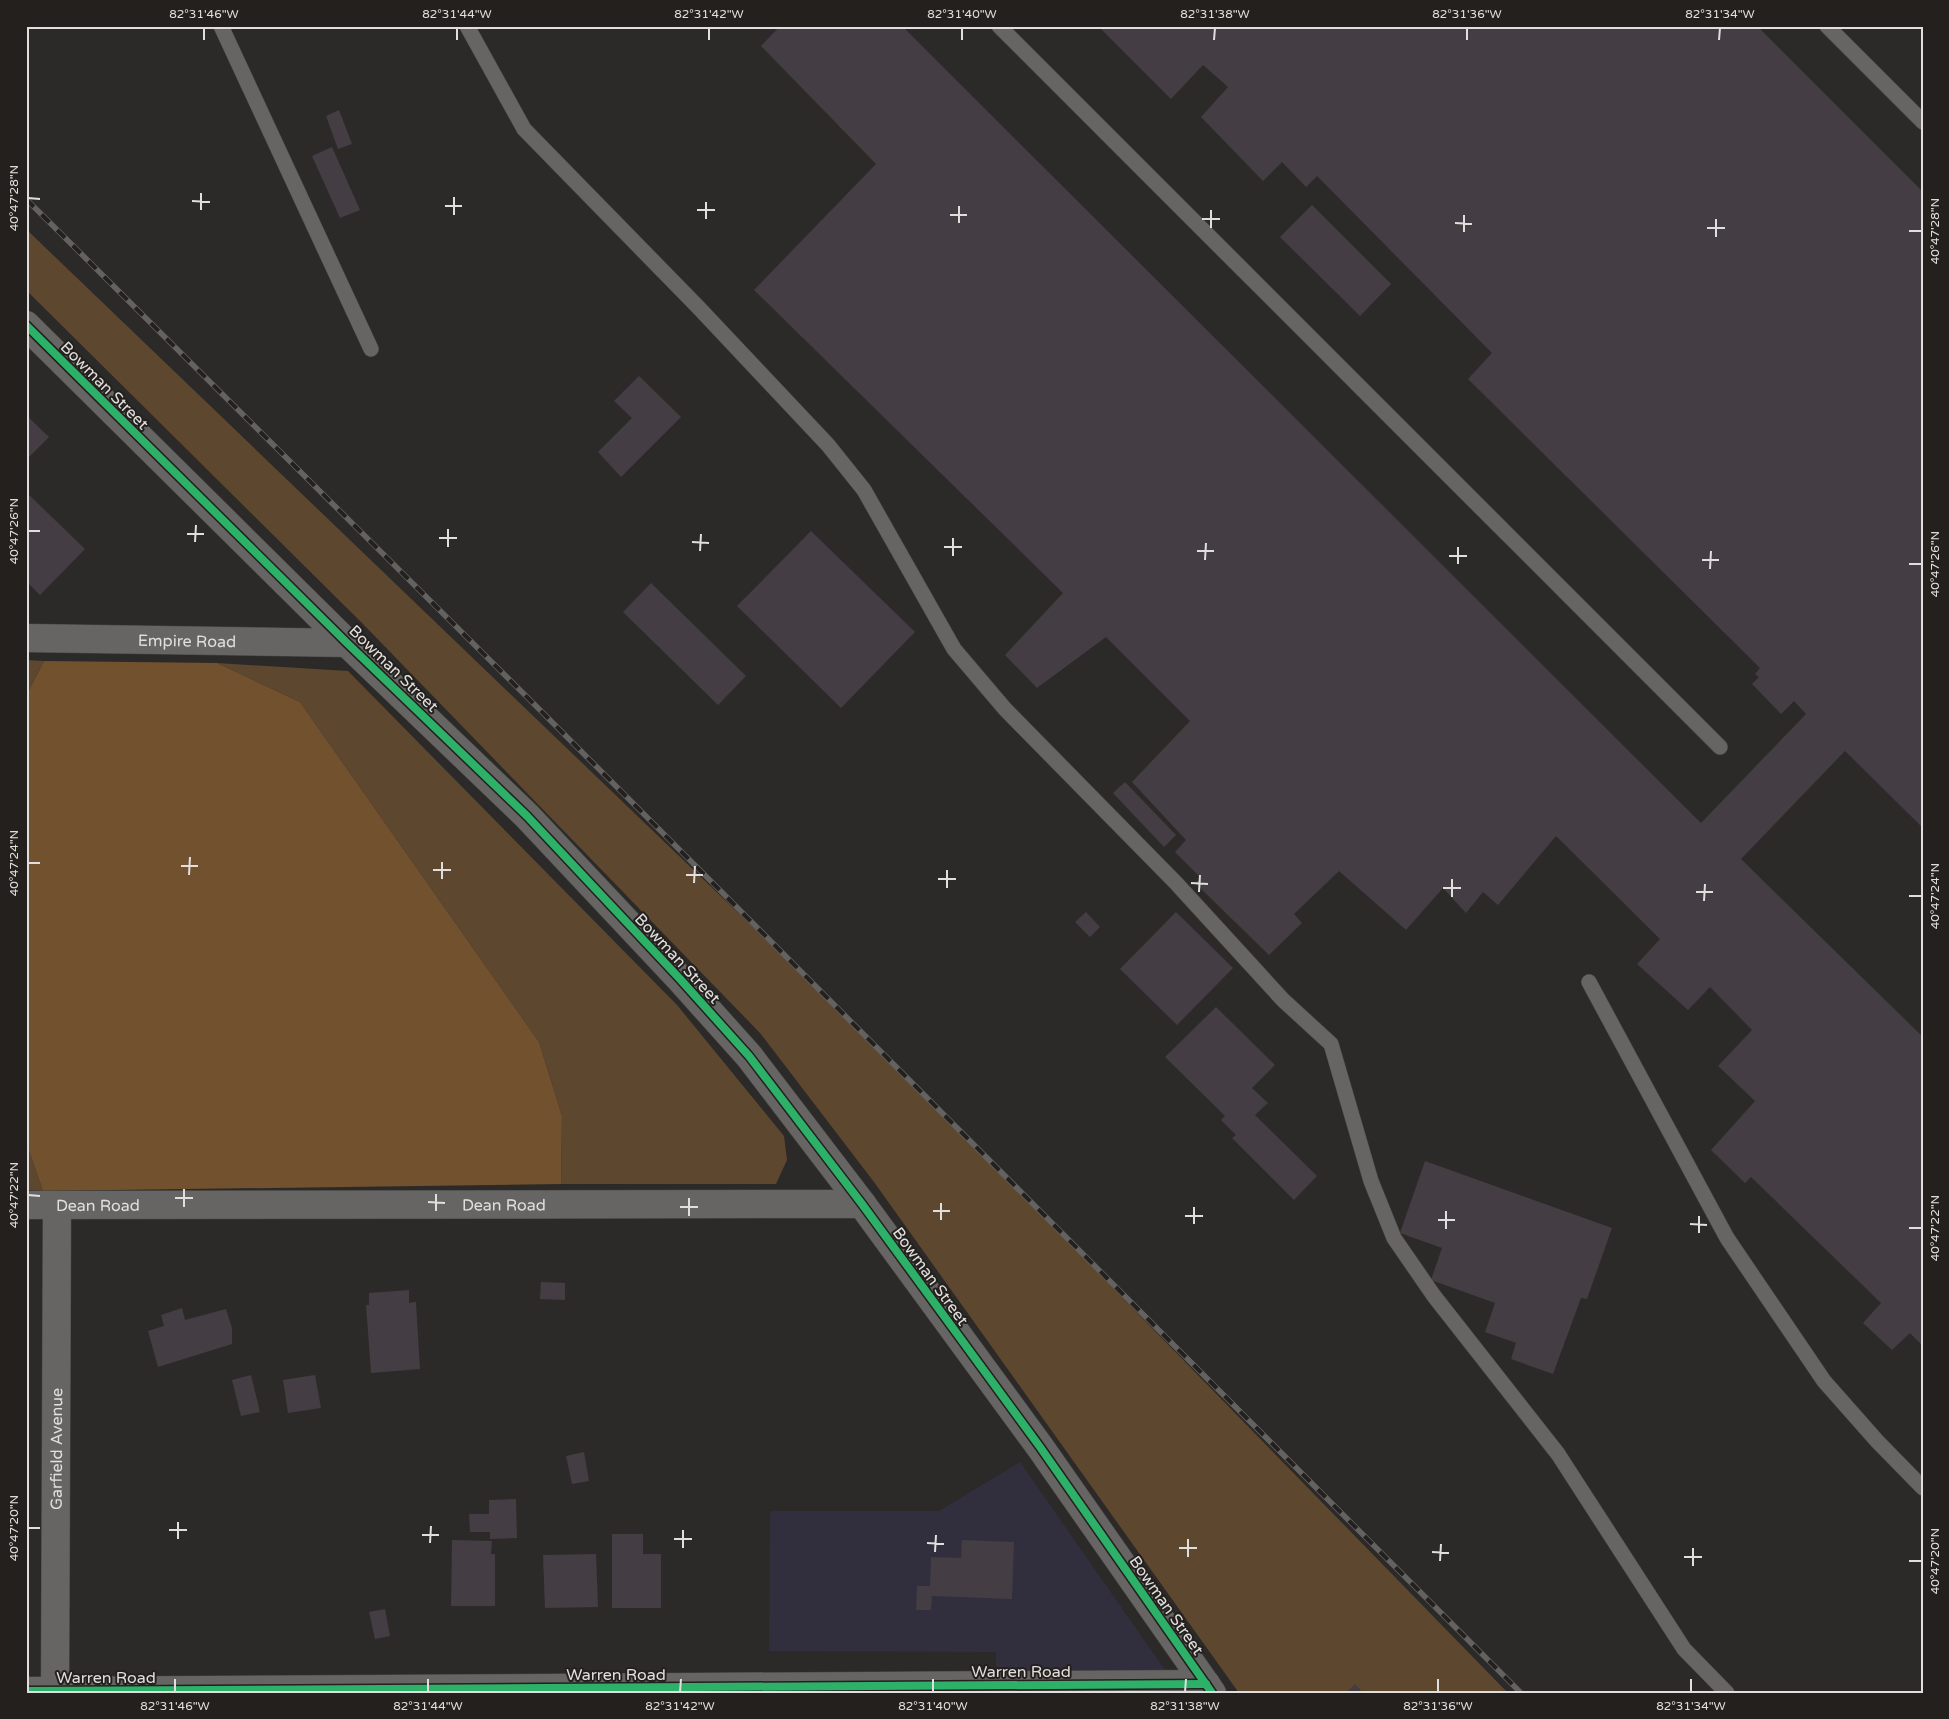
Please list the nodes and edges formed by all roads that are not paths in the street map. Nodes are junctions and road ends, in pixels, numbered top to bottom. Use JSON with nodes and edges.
{"nodes":[{"id":1,"x":221,"y":26,"type":"edge"},
{"id":2,"x":466,"y":26,"type":"edge"},
{"id":3,"x":999,"y":26,"type":"edge"},
{"id":4,"x":1827,"y":26,"type":"edge"},
{"id":5,"x":1923,"y":122,"type":"edge"},
{"id":6,"x":26,"y":325,"type":"edge"},
{"id":7,"x":371,"y":349,"type":"dead end"},
{"id":8,"x":26,"y":638,"type":"edge"},
{"id":9,"x":347,"y":642,"type":"junction"},
{"id":10,"x":1720,"y":747,"type":"dead end"},
{"id":11,"x":1589,"y":982,"type":"dead end"},
{"id":12,"x":26,"y":1204,"type":"edge"},
{"id":13,"x":58,"y":1204,"type":"junction"},
{"id":14,"x":862,"y":1204,"type":"junction"},
{"id":15,"x":1923,"y":1488,"type":"edge"},
{"id":16,"x":1209,"y":1688,"type":"edge"},
{"id":17,"x":26,"y":1691,"type":"edge"},
{"id":18,"x":55,"y":1692,"type":"edge"},
{"id":19,"x":1727,"y":1693,"type":"edge"}],
"edges":[{"from":1,"to":7,"type":"lane"},
{"from":2,"to":19,"type":"lane"},
{"from":3,"to":10,"type":"lane"},
{"from":4,"to":5,"type":"lane"},
{"from":6,"to":9,"type":"street","name":"Bowman Street"},
{"from":8,"to":9,"type":"street","name":"Empire Road"},
{"from":9,"to":14,"type":"street","name":"Bowman Street"},
{"from":11,"to":15,"type":"lane"},
{"from":12,"to":13,"type":"street","name":"Dean Road"},
{"from":13,"to":14,"type":"street","name":"Dean Road"},
{"from":13,"to":18,"type":"street","name":"Garfield Avenue"},
{"from":14,"to":16,"type":"street","name":"Bowman Street"},
{"from":16,"to":18,"type":"street","name":"Warren Road"},
{"from":17,"to":18,"type":"street","name":"Warren Road"}]}
